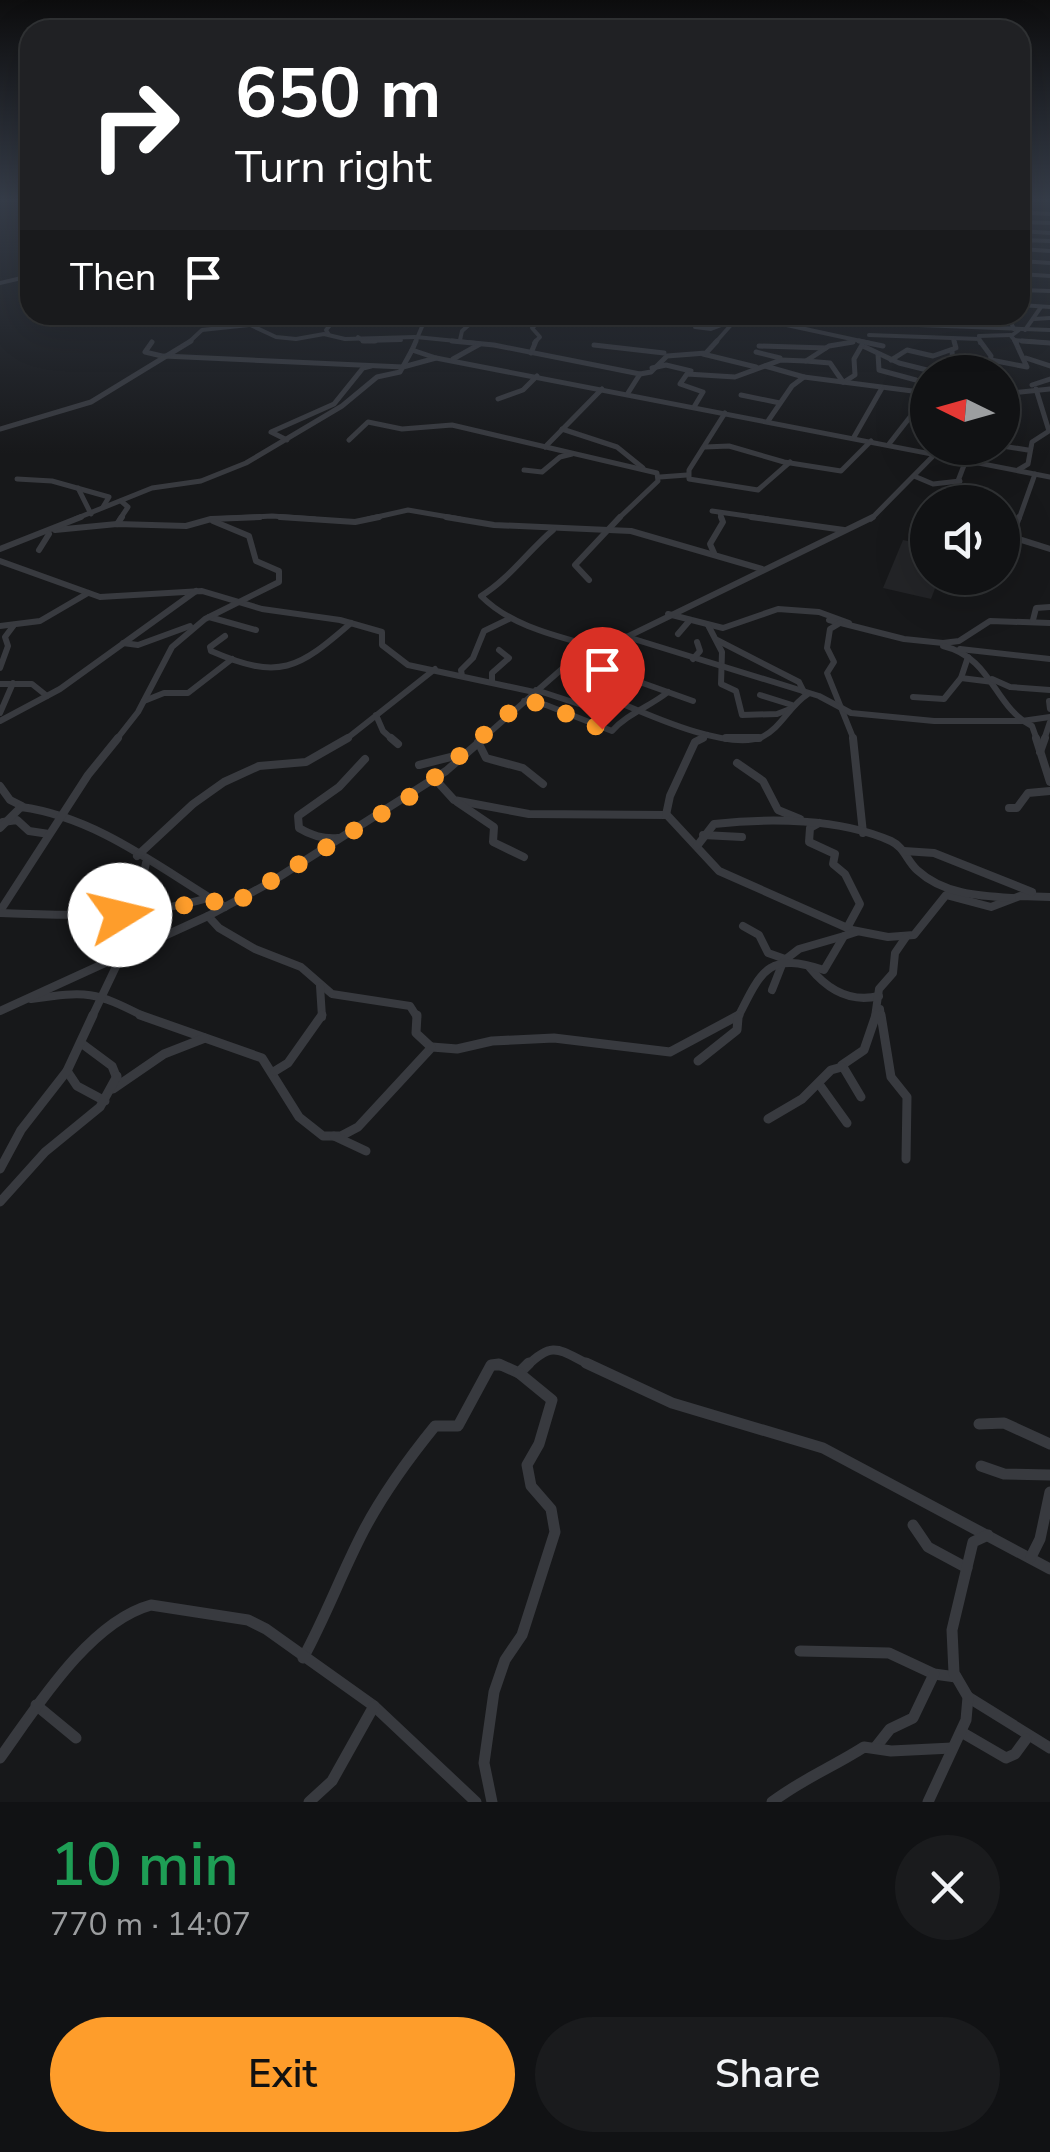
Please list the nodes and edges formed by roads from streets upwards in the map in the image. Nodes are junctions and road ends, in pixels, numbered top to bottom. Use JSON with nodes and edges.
{"nodes":[{"id":1,"x":1030,"y":306,"type":"edge"},
{"id":2,"x":1041,"y":307,"type":"junction"},
{"id":3,"x":1050,"y":308,"type":"edge"},
{"id":4,"x":1050,"y":318,"type":"edge"},
{"id":5,"x":1034,"y":319,"type":"junction"},
{"id":6,"x":1030,"y":322,"type":"edge"},
{"id":7,"x":330,"y":325,"type":"edge"},
{"id":8,"x":421,"y":325,"type":"edge"},
{"id":9,"x":469,"y":325,"type":"edge"},
{"id":10,"x":536,"y":325,"type":"edge"},
{"id":11,"x":693,"y":325,"type":"edge"},
{"id":12,"x":720,"y":325,"type":"edge"},
{"id":13,"x":720,"y":325,"type":"edge"},
{"id":14,"x":795,"y":325,"type":"edge"},
{"id":15,"x":868,"y":325,"type":"edge"},
{"id":16,"x":962,"y":325,"type":"edge"},
{"id":17,"x":1012,"y":325,"type":"edge"},
{"id":18,"x":1027,"y":325,"type":"edge"},
{"id":19,"x":247,"y":326,"type":"junction"},
{"id":20,"x":717,"y":326,"type":"junction"},
{"id":21,"x":1050,"y":330,"type":"edge"},
{"id":22,"x":239,"y":333,"type":"dead end"},
{"id":23,"x":979,"y":333,"type":"junction"},
{"id":24,"x":1017,"y":333,"type":"junction"},
{"id":25,"x":329,"y":335,"type":"junction"},
{"id":26,"x":869,"y":335,"type":"junction"},
{"id":27,"x":415,"y":337,"type":"junction"},
{"id":28,"x":952,"y":338,"type":"junction"},
{"id":29,"x":961,"y":338,"type":"junction"},
{"id":30,"x":460,"y":340,"type":"junction"},
{"id":31,"x":843,"y":340,"type":"junction"},
{"id":32,"x":152,"y":342,"type":"dead end"},
{"id":33,"x":1050,"y":342,"type":"edge"},
{"id":34,"x":481,"y":343,"type":"junction"},
{"id":35,"x":859,"y":344,"type":"junction"},
{"id":36,"x":594,"y":346,"type":"dead end"},
{"id":37,"x":883,"y":346,"type":"dead end"},
{"id":38,"x":982,"y":346,"type":"junction"},
{"id":39,"x":780,"y":348,"type":"junction"},
{"id":40,"x":826,"y":348,"type":"junction"},
{"id":41,"x":412,"y":350,"type":"junction"},
{"id":42,"x":952,"y":350,"type":"junction"},
{"id":43,"x":678,"y":352,"type":"junction"},
{"id":44,"x":531,"y":354,"type":"junction"},
{"id":45,"x":704,"y":354,"type":"junction"},
{"id":46,"x":878,"y":354,"type":"junction"},
{"id":47,"x":937,"y":355,"type":"joint"},
{"id":48,"x":954,"y":355,"type":"edge"},
{"id":49,"x":990,"y":355,"type":"edge"},
{"id":50,"x":164,"y":356,"type":"junction"},
{"id":51,"x":436,"y":358,"type":"junction"},
{"id":52,"x":780,"y":358,"type":"junction"},
{"id":53,"x":1025,"y":358,"type":"junction"},
{"id":54,"x":788,"y":359,"type":"junction"},
{"id":55,"x":450,"y":360,"type":"junction"},
{"id":56,"x":891,"y":360,"type":"junction"},
{"id":57,"x":806,"y":361,"type":"junction"},
{"id":58,"x":430,"y":363,"type":"junction"},
{"id":59,"x":1049,"y":364,"type":"edge"},
{"id":60,"x":910,"y":365,"type":"edge"},
{"id":61,"x":381,"y":366,"type":"junction"},
{"id":62,"x":762,"y":366,"type":"junction"},
{"id":63,"x":1020,"y":366,"type":"edge"},
{"id":64,"x":403,"y":367,"type":"junction"},
{"id":65,"x":652,"y":368,"type":"junction"},
{"id":66,"x":695,"y":372,"type":"junction"},
{"id":67,"x":640,"y":374,"type":"junction"},
{"id":68,"x":359,"y":376,"type":"junction"},
{"id":69,"x":537,"y":376,"type":"junction"},
{"id":70,"x":377,"y":377,"type":"junction"},
{"id":71,"x":804,"y":377,"type":"junction"},
{"id":72,"x":910,"y":378,"type":"edge"},
{"id":73,"x":1050,"y":379,"type":"edge"},
{"id":74,"x":843,"y":382,"type":"junction"},
{"id":75,"x":1043,"y":382,"type":"junction"},
{"id":76,"x":602,"y":388,"type":"junction"},
{"id":77,"x":1036,"y":388,"type":"junction"},
{"id":78,"x":882,"y":389,"type":"junction"},
{"id":79,"x":1050,"y":389,"type":"edge"},
{"id":80,"x":1024,"y":390,"type":"junction"},
{"id":81,"x":910,"y":391,"type":"edge"},
{"id":82,"x":1020,"y":391,"type":"edge"},
{"id":83,"x":628,"y":393,"type":"junction"},
{"id":84,"x":741,"y":395,"type":"dead end"},
{"id":85,"x":498,"y":400,"type":"dead end"},
{"id":86,"x":780,"y":403,"type":"junction"},
{"id":87,"x":694,"y":407,"type":"junction"},
{"id":88,"x":725,"y":413,"type":"junction"},
{"id":89,"x":910,"y":416,"type":"edge"},
{"id":90,"x":768,"y":421,"type":"junction"},
{"id":91,"x":0,"y":429,"type":"edge"},
{"id":92,"x":562,"y":429,"type":"junction"},
{"id":93,"x":854,"y":437,"type":"junction"},
{"id":94,"x":288,"y":440,"type":"junction"},
{"id":95,"x":348,"y":440,"type":"dead end"},
{"id":96,"x":871,"y":441,"type":"junction"},
{"id":97,"x":706,"y":443,"type":"junction"},
{"id":98,"x":889,"y":444,"type":"junction"},
{"id":99,"x":545,"y":446,"type":"junction"},
{"id":100,"x":910,"y":447,"type":"edge"},
{"id":101,"x":1020,"y":449,"type":"edge"},
{"id":102,"x":1028,"y":450,"type":"junction"},
{"id":103,"x":576,"y":453,"type":"junction"},
{"id":104,"x":790,"y":462,"type":"junction"},
{"id":105,"x":924,"y":465,"type":"edge"},
{"id":106,"x":964,"y":465,"type":"edge"},
{"id":107,"x":1002,"y":465,"type":"edge"},
{"id":108,"x":643,"y":468,"type":"junction"},
{"id":109,"x":524,"y":470,"type":"dead end"},
{"id":110,"x":1018,"y":470,"type":"junction"},
{"id":111,"x":687,"y":474,"type":"junction"},
{"id":112,"x":1035,"y":474,"type":"junction"},
{"id":113,"x":660,"y":476,"type":"junction"},
{"id":114,"x":914,"y":476,"type":"junction"},
{"id":115,"x":1050,"y":477,"type":"edge"},
{"id":116,"x":16,"y":479,"type":"dead end"},
{"id":117,"x":960,"y":480,"type":"junction"},
{"id":118,"x":939,"y":484,"type":"junction"},
{"id":119,"x":942,"y":485,"type":"edge"},
{"id":120,"x":958,"y":485,"type":"edge"},
{"id":121,"x":78,"y":488,"type":"junction"},
{"id":122,"x":121,"y":501,"type":"junction"},
{"id":123,"x":100,"y":510,"type":"junction"},
{"id":124,"x":1020,"y":513,"type":"edge"},
{"id":125,"x":91,"y":514,"type":"junction"},
{"id":126,"x":619,"y":519,"type":"junction"},
{"id":127,"x":209,"y":520,"type":"junction"},
{"id":128,"x":118,"y":524,"type":"junction"},
{"id":129,"x":606,"y":529,"type":"junction"},
{"id":130,"x":53,"y":530,"type":"junction"},
{"id":131,"x":553,"y":530,"type":"junction"},
{"id":132,"x":849,"y":530,"type":"junction"},
{"id":133,"x":640,"y":533,"type":"junction"},
{"id":134,"x":1020,"y":542,"type":"edge"},
{"id":135,"x":0,"y":549,"type":"edge"},
{"id":136,"x":1050,"y":549,"type":"edge"},
{"id":137,"x":40,"y":550,"type":"dead end"},
{"id":138,"x":714,"y":553,"type":"junction"},
{"id":139,"x":0,"y":561,"type":"edge"},
{"id":140,"x":36,"y":564,"type":"dead end"},
{"id":141,"x":767,"y":568,"type":"junction"},
{"id":142,"x":34,"y":573,"type":"junction"},
{"id":143,"x":589,"y":580,"type":"dead end"},
{"id":144,"x":196,"y":590,"type":"junction"},
{"id":145,"x":88,"y":593,"type":"junction"},
{"id":146,"x":240,"y":602,"type":"junction"},
{"id":147,"x":1050,"y":607,"type":"edge"},
{"id":148,"x":482,"y":611,"type":"dead end"},
{"id":149,"x":668,"y":614,"type":"junction"},
{"id":150,"x":209,"y":618,"type":"junction"},
{"id":151,"x":514,"y":619,"type":"junction"},
{"id":152,"x":500,"y":620,"type":"junction"},
{"id":153,"x":690,"y":620,"type":"junction"},
{"id":154,"x":829,"y":620,"type":"dead end"},
{"id":155,"x":1033,"y":620,"type":"junction"},
{"id":156,"x":201,"y":622,"type":"junction"},
{"id":157,"x":352,"y":622,"type":"junction"},
{"id":158,"x":1050,"y":622,"type":"edge"},
{"id":159,"x":840,"y":623,"type":"junction"},
{"id":160,"x":15,"y":624,"type":"junction"},
{"id":161,"x":708,"y":625,"type":"junction"},
{"id":162,"x":0,"y":626,"type":"edge"},
{"id":163,"x":853,"y":626,"type":"junction"},
{"id":164,"x":256,"y":630,"type":"dead end"},
{"id":165,"x":678,"y":634,"type":"dead end"},
{"id":166,"x":225,"y":636,"type":"dead end"},
{"id":167,"x":622,"y":636,"type":"junction"},
{"id":168,"x":717,"y":640,"type":"junction"},
{"id":169,"x":697,"y":642,"type":"dead end"},
{"id":170,"x":123,"y":643,"type":"junction"},
{"id":171,"x":934,"y":643,"type":"junction"},
{"id":172,"x":599,"y":648,"type":"junction"},
{"id":173,"x":956,"y":648,"type":"junction"},
{"id":174,"x":499,"y":650,"type":"dead end"},
{"id":175,"x":584,"y":656,"type":"junction"},
{"id":176,"x":968,"y":657,"type":"junction"},
{"id":177,"x":232,"y":659,"type":"junction"},
{"id":178,"x":693,"y":659,"type":"junction"},
{"id":179,"x":1050,"y":659,"type":"edge"},
{"id":180,"x":431,"y":666,"type":"junction"},
{"id":181,"x":0,"y":668,"type":"edge"},
{"id":182,"x":721,"y":668,"type":"junction"},
{"id":183,"x":616,"y":672,"type":"junction"},
{"id":184,"x":462,"y":676,"type":"junction"},
{"id":185,"x":961,"y":678,"type":"junction"},
{"id":186,"x":993,"y":680,"type":"junction"},
{"id":187,"x":492,"y":682,"type":"junction"},
{"id":188,"x":0,"y":684,"type":"edge"},
{"id":189,"x":12,"y":684,"type":"junction"},
{"id":190,"x":1050,"y":690,"type":"edge"},
{"id":191,"x":535,"y":691,"type":"junction"},
{"id":192,"x":668,"y":692,"type":"junction"},
{"id":193,"x":806,"y":693,"type":"junction"},
{"id":194,"x":760,"y":695,"type":"dead end"},
{"id":195,"x":47,"y":696,"type":"junction"},
{"id":196,"x":912,"y":697,"type":"dead end"},
{"id":197,"x":524,"y":700,"type":"junction"},
{"id":198,"x":615,"y":700,"type":"junction"},
{"id":199,"x":1049,"y":700,"type":"edge"},
{"id":200,"x":144,"y":701,"type":"junction"},
{"id":201,"x":694,"y":701,"type":"dead end"},
{"id":202,"x":791,"y":707,"type":"junction"},
{"id":203,"x":844,"y":710,"type":"junction"},
{"id":204,"x":0,"y":713,"type":"edge"},
{"id":205,"x":641,"y":714,"type":"junction"},
{"id":206,"x":376,"y":715,"type":"junction"},
{"id":207,"x":1050,"y":716,"type":"edge"},
{"id":208,"x":0,"y":721,"type":"edge"},
{"id":209,"x":1022,"y":721,"type":"junction"},
{"id":210,"x":711,"y":733,"type":"junction"},
{"id":211,"x":478,"y":742,"type":"junction"},
{"id":212,"x":398,"y":744,"type":"dead end"},
{"id":213,"x":1044,"y":750,"type":"edge"},
{"id":214,"x":466,"y":753,"type":"junction"},
{"id":215,"x":364,"y":759,"type":"dead end"},
{"id":216,"x":737,"y":762,"type":"dead end"},
{"id":217,"x":419,"y":765,"type":"dead end"},
{"id":218,"x":1048,"y":766,"type":"edge"},
{"id":219,"x":435,"y":779,"type":"junction"},
{"id":220,"x":1050,"y":782,"type":"edge"},
{"id":221,"x":543,"y":784,"type":"dead end"},
{"id":222,"x":0,"y":786,"type":"edge"},
{"id":223,"x":1050,"y":791,"type":"edge"},
{"id":224,"x":454,"y":800,"type":"junction"},
{"id":225,"x":12,"y":802,"type":"junction"},
{"id":226,"x":29,"y":808,"type":"junction"},
{"id":227,"x":1009,"y":808,"type":"dead end"},
{"id":228,"x":666,"y":815,"type":"junction"},
{"id":229,"x":68,"y":818,"type":"junction"},
{"id":230,"x":6,"y":821,"type":"edge"},
{"id":231,"x":804,"y":821,"type":"junction"},
{"id":232,"x":819,"y":824,"type":"junction"},
{"id":233,"x":863,"y":833,"type":"junction"},
{"id":234,"x":49,"y":834,"type":"junction"},
{"id":235,"x":703,"y":835,"type":"junction"},
{"id":236,"x":342,"y":837,"type":"junction"},
{"id":237,"x":742,"y":837,"type":"dead end"},
{"id":238,"x":697,"y":846,"type":"junction"},
{"id":239,"x":904,"y":851,"type":"junction"},
{"id":240,"x":137,"y":856,"type":"junction"},
{"id":241,"x":524,"y":857,"type":"dead end"},
{"id":242,"x":146,"y":862,"type":"junction"},
{"id":243,"x":1040,"y":895,"type":"junction"},
{"id":244,"x":208,"y":898,"type":"junction"},
{"id":245,"x":1012,"y":898,"type":"junction"},
{"id":246,"x":1050,"y":898,"type":"edge"},
{"id":247,"x":224,"y":907,"type":"junction"},
{"id":248,"x":0,"y":912,"type":"edge"},
{"id":249,"x":134,"y":913,"type":"junction"},
{"id":250,"x":208,"y":916,"type":"junction"},
{"id":251,"x":743,"y":926,"type":"dead end"},
{"id":252,"x":849,"y":932,"type":"junction"},
{"id":253,"x":907,"y":937,"type":"junction"},
{"id":254,"x":122,"y":954,"type":"junction"},
{"id":255,"x":786,"y":960,"type":"junction"},
{"id":256,"x":807,"y":964,"type":"junction"},
{"id":257,"x":320,"y":986,"type":"junction"},
{"id":258,"x":772,"y":990,"type":"dead end"},
{"id":259,"x":102,"y":995,"type":"junction"},
{"id":260,"x":879,"y":996,"type":"junction"},
{"id":261,"x":26,"y":999,"type":"junction"},
{"id":262,"x":880,"y":1009,"type":"junction"},
{"id":263,"x":0,"y":1011,"type":"edge"},
{"id":264,"x":738,"y":1018,"type":"junction"},
{"id":265,"x":206,"y":1037,"type":"junction"},
{"id":266,"x":80,"y":1043,"type":"junction"},
{"id":267,"x":432,"y":1047,"type":"junction"},
{"id":268,"x":698,"y":1061,"type":"dead end"},
{"id":269,"x":842,"y":1067,"type":"junction"},
{"id":270,"x":67,"y":1071,"type":"junction"},
{"id":271,"x":276,"y":1071,"type":"junction"},
{"id":272,"x":819,"y":1084,"type":"junction"},
{"id":273,"x":112,"y":1089,"type":"junction"},
{"id":274,"x":861,"y":1096,"type":"dead end"},
{"id":275,"x":768,"y":1119,"type":"dead end"},
{"id":276,"x":364,"y":1123,"type":"junction"},
{"id":277,"x":847,"y":1123,"type":"dead end"},
{"id":278,"x":331,"y":1134,"type":"junction"},
{"id":279,"x":355,"y":1147,"type":"junction"},
{"id":280,"x":366,"y":1152,"type":"dead end"},
{"id":281,"x":906,"y":1159,"type":"dead end"},
{"id":282,"x":0,"y":1169,"type":"edge"},
{"id":283,"x":0,"y":1202,"type":"edge"},
{"id":284,"x":520,"y":1373,"type":"junction"},
{"id":285,"x":979,"y":1424,"type":"dead end"},
{"id":286,"x":1050,"y":1444,"type":"edge"},
{"id":287,"x":980,"y":1466,"type":"dead end"},
{"id":288,"x":1050,"y":1475,"type":"edge"},
{"id":289,"x":1050,"y":1492,"type":"edge"},
{"id":290,"x":913,"y":1525,"type":"dead end"},
{"id":291,"x":988,"y":1535,"type":"junction"},
{"id":292,"x":1030,"y":1557,"type":"junction"},
{"id":293,"x":967,"y":1568,"type":"junction"},
{"id":294,"x":1050,"y":1569,"type":"edge"},
{"id":295,"x":800,"y":1651,"type":"dead end"},
{"id":296,"x":304,"y":1658,"type":"junction"},
{"id":297,"x":934,"y":1674,"type":"junction"},
{"id":298,"x":956,"y":1677,"type":"junction"},
{"id":299,"x":968,"y":1697,"type":"junction"},
{"id":300,"x":36,"y":1705,"type":"junction"},
{"id":301,"x":374,"y":1706,"type":"junction"},
{"id":302,"x":963,"y":1733,"type":"junction"},
{"id":303,"x":76,"y":1738,"type":"dead end"},
{"id":304,"x":1026,"y":1738,"type":"junction"},
{"id":305,"x":874,"y":1748,"type":"junction"},
{"id":306,"x":952,"y":1748,"type":"junction"},
{"id":307,"x":1050,"y":1748,"type":"edge"},
{"id":308,"x":0,"y":1758,"type":"edge"},
{"id":309,"x":308,"y":1802,"type":"edge"},
{"id":310,"x":476,"y":1802,"type":"edge"},
{"id":311,"x":492,"y":1802,"type":"edge"},
{"id":312,"x":772,"y":1802,"type":"edge"},
{"id":313,"x":928,"y":1802,"type":"edge"}],
"edges":[{"from":1,"to":2,"type":"street"},
{"from":2,"to":3,"type":"street"},
{"from":2,"to":5,"type":"street"},
{"from":4,"to":5,"type":"street"},
{"from":5,"to":6,"type":"street"},
{"from":7,"to":25,"type":"street"},
{"from":8,"to":27,"type":"street"},
{"from":9,"to":30,"type":"street"},
{"from":10,"to":44,"type":"street"},
{"from":11,"to":20,"type":"street"},
{"from":12,"to":20,"type":"street"},
{"from":13,"to":20,"type":"street"},
{"from":14,"to":31,"type":"street"},
{"from":15,"to":26,"type":"street"},
{"from":16,"to":23,"type":"street"},
{"from":17,"to":24,"type":"street"},
{"from":18,"to":24,"type":"street"},
{"from":19,"to":22,"type":"street"},
{"from":19,"to":25,"type":"street"},
{"from":19,"to":50,"type":"street"},
{"from":20,"to":45,"type":"street"},
{"from":21,"to":24,"type":"street"},
{"from":23,"to":24,"type":"street"},
{"from":23,"to":24,"type":"street"},
{"from":23,"to":29,"type":"street"},
{"from":23,"to":38,"type":"street"},
{"from":24,"to":33,"type":"street"},
{"from":24,"to":53,"type":"street"},
{"from":25,"to":27,"type":"street"},
{"from":26,"to":28,"type":"street"},
{"from":26,"to":35,"type":"street"},
{"from":27,"to":30,"type":"street"},
{"from":27,"to":41,"type":"street"},
{"from":28,"to":29,"type":"street"},
{"from":28,"to":42,"type":"street"},
{"from":29,"to":38,"type":"street"},
{"from":30,"to":34,"type":"street"},
{"from":31,"to":35,"type":"street"},
{"from":31,"to":40,"type":"street"},
{"from":32,"to":50,"type":"street"},
{"from":34,"to":44,"type":"street"},
{"from":34,"to":55,"type":"street"},
{"from":35,"to":37,"type":"street"},
{"from":35,"to":46,"type":"street"},
{"from":35,"to":74,"type":"street"},
{"from":36,"to":43,"type":"street"},
{"from":38,"to":49,"type":"street"},
{"from":39,"to":40,"type":"street"},
{"from":39,"to":52,"type":"street"},
{"from":39,"to":52,"type":"street"},
{"from":40,"to":57,"type":"street"},
{"from":41,"to":51,"type":"street"},
{"from":41,"to":64,"type":"street"},
{"from":42,"to":47,"type":"street"},
{"from":42,"to":48,"type":"street"},
{"from":43,"to":45,"type":"street"},
{"from":43,"to":65,"type":"street"},
{"from":44,"to":67,"type":"street"},
{"from":45,"to":62,"type":"street"},
{"from":46,"to":56,"type":"street"},
{"from":46,"to":72,"type":"street"},
{"from":47,"to":56,"type":"street"},
{"from":50,"to":61,"type":"street"},
{"from":50,"to":91,"type":"street"},
{"from":51,"to":55,"type":"street"},
{"from":51,"to":58,"type":"street"},
{"from":52,"to":54,"type":"street"},
{"from":53,"to":59,"type":"street"},
{"from":53,"to":63,"type":"street"},
{"from":54,"to":57,"type":"street"},
{"from":54,"to":62,"type":"street"},
{"from":55,"to":58,"type":"street"},
{"from":55,"to":69,"type":"street"},
{"from":56,"to":60,"type":"street"},
{"from":57,"to":74,"type":"street"},
{"from":58,"to":64,"type":"street"},
{"from":59,"to":75,"type":"street"},
{"from":61,"to":64,"type":"street"},
{"from":61,"to":68,"type":"street"},
{"from":62,"to":66,"type":"street"},
{"from":62,"to":71,"type":"street"},
{"from":64,"to":70,"type":"street"},
{"from":65,"to":66,"type":"street"},
{"from":65,"to":67,"type":"street"},
{"from":66,"to":87,"type":"street"},
{"from":67,"to":83,"type":"street"},
{"from":68,"to":70,"type":"street"},
{"from":68,"to":94,"type":"street"},
{"from":69,"to":76,"type":"street"},
{"from":69,"to":85,"type":"street"},
{"from":70,"to":94,"type":"street"},
{"from":71,"to":74,"type":"street"},
{"from":71,"to":86,"type":"street"},
{"from":73,"to":75,"type":"street"},
{"from":74,"to":78,"type":"street"},
{"from":75,"to":80,"type":"street"},
{"from":76,"to":83,"type":"street"},
{"from":76,"to":92,"type":"street"},
{"from":77,"to":79,"type":"street"},
{"from":77,"to":80,"type":"street"},
{"from":77,"to":102,"type":"street"},
{"from":78,"to":81,"type":"street"},
{"from":78,"to":93,"type":"street"},
{"from":80,"to":82,"type":"street"},
{"from":83,"to":87,"type":"street"},
{"from":84,"to":86,"type":"street"},
{"from":86,"to":90,"type":"street"},
{"from":87,"to":88,"type":"street"},
{"from":88,"to":90,"type":"street"},
{"from":88,"to":97,"type":"street"},
{"from":89,"to":98,"type":"street"},
{"from":90,"to":93,"type":"street"},
{"from":92,"to":99,"type":"street"},
{"from":92,"to":108,"type":"street"},
{"from":93,"to":96,"type":"street"},
{"from":94,"to":122,"type":"street"},
{"from":95,"to":99,"type":"street"},
{"from":96,"to":98,"type":"street"},
{"from":96,"to":104,"type":"street"},
{"from":97,"to":104,"type":"street"},
{"from":97,"to":111,"type":"street"},
{"from":98,"to":100,"type":"street"},
{"from":99,"to":103,"type":"street"},
{"from":101,"to":102,"type":"street"},
{"from":102,"to":110,"type":"street"},
{"from":103,"to":108,"type":"street"},
{"from":103,"to":109,"type":"street"},
{"from":104,"to":111,"type":"street"},
{"from":105,"to":114,"type":"street"},
{"from":106,"to":117,"type":"street"},
{"from":107,"to":110,"type":"street"},
{"from":108,"to":113,"type":"street"},
{"from":110,"to":112,"type":"street"},
{"from":111,"to":113,"type":"street"},
{"from":112,"to":115,"type":"street"},
{"from":112,"to":124,"type":"street"},
{"from":113,"to":126,"type":"street"},
{"from":114,"to":118,"type":"street"},
{"from":114,"to":132,"type":"street"},
{"from":116,"to":121,"type":"street"},
{"from":117,"to":118,"type":"street"},
{"from":117,"to":120,"type":"street"},
{"from":118,"to":119,"type":"street"},
{"from":121,"to":123,"type":"street"},
{"from":121,"to":125,"type":"street"},
{"from":122,"to":123,"type":"street"},
{"from":122,"to":128,"type":"street"},
{"from":123,"to":125,"type":"street"},
{"from":125,"to":130,"type":"street"},
{"from":126,"to":129,"type":"street"},
{"from":126,"to":133,"type":"street"},
{"from":127,"to":128,"type":"street"},
{"from":127,"to":131,"type":"street"},
{"from":127,"to":146,"type":"street"},
{"from":128,"to":130,"type":"street"},
{"from":129,"to":131,"type":"street"},
{"from":129,"to":133,"type":"street"},
{"from":129,"to":143,"type":"street"},
{"from":130,"to":135,"type":"street"},
{"from":130,"to":137,"type":"street"},
{"from":131,"to":151,"type":"street"},
{"from":132,"to":138,"type":"street"},
{"from":132,"to":141,"type":"street"},
{"from":133,"to":138,"type":"street"},
{"from":134,"to":136,"type":"street"},
{"from":138,"to":141,"type":"street"},
{"from":139,"to":142,"type":"street"},
{"from":140,"to":142,"type":"street"},
{"from":141,"to":149,"type":"street"},
{"from":142,"to":145,"type":"street"},
{"from":144,"to":145,"type":"street"},
{"from":144,"to":146,"type":"street"},
{"from":144,"to":170,"type":"street"},
{"from":145,"to":160,"type":"street"},
{"from":146,"to":150,"type":"street"},
{"from":146,"to":157,"type":"street"},
{"from":147,"to":155,"type":"street"},
{"from":148,"to":152,"type":"street"},
{"from":149,"to":153,"type":"street"},
{"from":149,"to":167,"type":"street"},
{"from":150,"to":156,"type":"street"},
{"from":150,"to":164,"type":"street"},
{"from":151,"to":152,"type":"street"},
{"from":151,"to":172,"type":"street"},
{"from":152,"to":184,"type":"street"},
{"from":153,"to":161,"type":"street"},
{"from":153,"to":165,"type":"street"},
{"from":154,"to":159,"type":"street"},
{"from":155,"to":158,"type":"street"},
{"from":155,"to":171,"type":"street"},
{"from":156,"to":170,"type":"street"},
{"from":156,"to":200,"type":"street"},
{"from":157,"to":177,"type":"street"},
{"from":157,"to":180,"type":"street"},
{"from":159,"to":163,"type":"street"},
{"from":159,"to":203,"type":"street"},
{"from":160,"to":162,"type":"street"},
{"from":160,"to":181,"type":"street"},
{"from":161,"to":163,"type":"street"},
{"from":161,"to":168,"type":"street"},
{"from":163,"to":171,"type":"street"},
{"from":166,"to":177,"type":"street"},
{"from":167,"to":172,"type":"street"},
{"from":167,"to":178,"type":"street"},
{"from":168,"to":182,"type":"street"},
{"from":168,"to":193,"type":"street"},
{"from":169,"to":178,"type":"street"},
{"from":170,"to":195,"type":"street"},
{"from":171,"to":173,"type":"street"},
{"from":172,"to":175,"type":"street"},
{"from":173,"to":176,"type":"street"},
{"from":173,"to":179,"type":"street"},
{"from":174,"to":187,"type":"street"},
{"from":175,"to":183,"type":"street"},
{"from":175,"to":191,"type":"street"},
{"from":176,"to":185,"type":"street"},
{"from":176,"to":186,"type":"street"},
{"from":177,"to":200,"type":"street"},
{"from":178,"to":182,"type":"street"},
{"from":180,"to":184,"type":"street"},
{"from":180,"to":206,"type":"street"},
{"from":182,"to":193,"type":"street"},
{"from":182,"to":202,"type":"street"},
{"from":183,"to":192,"type":"street"},
{"from":183,"to":198,"type":"street"},
{"from":184,"to":187,"type":"street"},
{"from":185,"to":186,"type":"street"},
{"from":185,"to":196,"type":"street"},
{"from":186,"to":190,"type":"street"},
{"from":186,"to":209,"type":"street"},
{"from":187,"to":191,"type":"street"},
{"from":188,"to":189,"type":"street"},
{"from":189,"to":195,"type":"street"},
{"from":189,"to":204,"type":"street"},
{"from":191,"to":197,"type":"street"},
{"from":191,"to":198,"type":"street"},
{"from":192,"to":201,"type":"street"},
{"from":192,"to":205,"type":"street"},
{"from":193,"to":202,"type":"street"},
{"from":193,"to":203,"type":"street"},
{"from":194,"to":202,"type":"street"},
{"from":195,"to":208,"type":"street"},
{"from":197,"to":205,"type":"street"},
{"from":197,"to":211,"type":"street"},
{"from":198,"to":205,"type":"street"},
{"from":199,"to":207,"type":"street"},
{"from":200,"to":229,"type":"street"},
{"from":202,"to":210,"type":"street"},
{"from":203,"to":209,"type":"street"},
{"from":203,"to":233,"type":"street"},
{"from":205,"to":210,"type":"street"},
{"from":206,"to":212,"type":"street"},
{"from":206,"to":240,"type":"street"},
{"from":207,"to":209,"type":"street"},
{"from":207,"to":213,"type":"street"},
{"from":209,"to":213,"type":"street"},
{"from":210,"to":228,"type":"street"},
{"from":211,"to":214,"type":"street"},
{"from":211,"to":221,"type":"street"},
{"from":213,"to":218,"type":"street"},
{"from":214,"to":217,"type":"street"},
{"from":214,"to":219,"type":"street"},
{"from":215,"to":236,"type":"street"},
{"from":216,"to":231,"type":"street"},
{"from":218,"to":220,"type":"street"},
{"from":219,"to":224,"type":"street"},
{"from":219,"to":236,"type":"street"},
{"from":222,"to":225,"type":"street"},
{"from":223,"to":227,"type":"street"},
{"from":224,"to":228,"type":"street"},
{"from":224,"to":241,"type":"street"},
{"from":225,"to":226,"type":"street"},
{"from":225,"to":230,"type":"street"},
{"from":226,"to":229,"type":"street"},
{"from":226,"to":230,"type":"street"},
{"from":228,"to":238,"type":"street"},
{"from":229,"to":234,"type":"street"},
{"from":229,"to":240,"type":"street"},
{"from":230,"to":234,"type":"street"},
{"from":231,"to":232,"type":"street"},
{"from":231,"to":235,"type":"street"},
{"from":232,"to":233,"type":"street"},
{"from":232,"to":252,"type":"street"},
{"from":233,"to":239,"type":"street"},
{"from":234,"to":248,"type":"street"},
{"from":235,"to":237,"type":"street"},
{"from":235,"to":238,"type":"street"},
{"from":236,"to":247,"type":"street"},
{"from":238,"to":252,"type":"street"},
{"from":239,"to":243,"type":"street"},
{"from":239,"to":245,"type":"street"},
{"from":240,"to":242,"type":"street"},
{"from":242,"to":244,"type":"street"},
{"from":242,"to":249,"type":"street"},
{"from":243,"to":245,"type":"street"},
{"from":243,"to":246,"type":"street"},
{"from":244,"to":247,"type":"street"},
{"from":244,"to":249,"type":"street"},
{"from":245,"to":253,"type":"street"},
{"from":247,"to":250,"type":"street"},
{"from":248,"to":249,"type":"street"},
{"from":250,"to":254,"type":"street"},
{"from":250,"to":257,"type":"street"},
{"from":251,"to":255,"type":"street"},
{"from":252,"to":253,"type":"street"},
{"from":252,"to":255,"type":"street"},
{"from":252,"to":256,"type":"street"},
{"from":253,"to":260,"type":"street"},
{"from":254,"to":259,"type":"street"},
{"from":254,"to":261,"type":"street"},
{"from":255,"to":256,"type":"street"},
{"from":255,"to":258,"type":"street"},
{"from":255,"to":264,"type":"street"},
{"from":256,"to":260,"type":"street"},
{"from":257,"to":267,"type":"street"},
{"from":257,"to":271,"type":"street"},
{"from":259,"to":261,"type":"street"},
{"from":259,"to":265,"type":"street"},
{"from":259,"to":266,"type":"street"},
{"from":260,"to":262,"type":"street"},
{"from":261,"to":263,"type":"street"},
{"from":262,"to":269,"type":"street"},
{"from":262,"to":281,"type":"street"},
{"from":264,"to":267,"type":"street"},
{"from":264,"to":268,"type":"street"},
{"from":265,"to":271,"type":"street"},
{"from":265,"to":273,"type":"street"},
{"from":266,"to":270,"type":"street"},
{"from":266,"to":273,"type":"street"},
{"from":267,"to":276,"type":"street"},
{"from":269,"to":272,"type":"street"},
{"from":269,"to":274,"type":"street"},
{"from":270,"to":273,"type":"street"},
{"from":270,"to":282,"type":"street"},
{"from":271,"to":278,"type":"street"},
{"from":272,"to":275,"type":"street"},
{"from":272,"to":277,"type":"street"},
{"from":273,"to":283,"type":"street"},
{"from":276,"to":278,"type":"street"},
{"from":276,"to":279,"type":"street"},
{"from":278,"to":279,"type":"street"},
{"from":279,"to":280,"type":"street"},
{"from":284,"to":291,"type":"street"},
{"from":284,"to":296,"type":"street"},
{"from":284,"to":311,"type":"street"},
{"from":285,"to":286,"type":"street"},
{"from":287,"to":288,"type":"street"},
{"from":289,"to":292,"type":"street"},
{"from":290,"to":293,"type":"street"},
{"from":291,"to":292,"type":"street"},
{"from":291,"to":293,"type":"street"},
{"from":292,"to":294,"type":"street"},
{"from":293,"to":298,"type":"street"},
{"from":295,"to":297,"type":"street"},
{"from":296,"to":300,"type":"street"},
{"from":296,"to":301,"type":"street"},
{"from":297,"to":298,"type":"street"},
{"from":297,"to":305,"type":"street"},
{"from":298,"to":299,"type":"street"},
{"from":299,"to":302,"type":"street"},
{"from":299,"to":304,"type":"street"},
{"from":300,"to":303,"type":"street"},
{"from":300,"to":308,"type":"street"},
{"from":301,"to":309,"type":"street"},
{"from":301,"to":310,"type":"street"},
{"from":302,"to":304,"type":"street"},
{"from":302,"to":306,"type":"street"},
{"from":304,"to":307,"type":"street"},
{"from":305,"to":306,"type":"street"},
{"from":305,"to":312,"type":"street"},
{"from":306,"to":313,"type":"street"}]}
